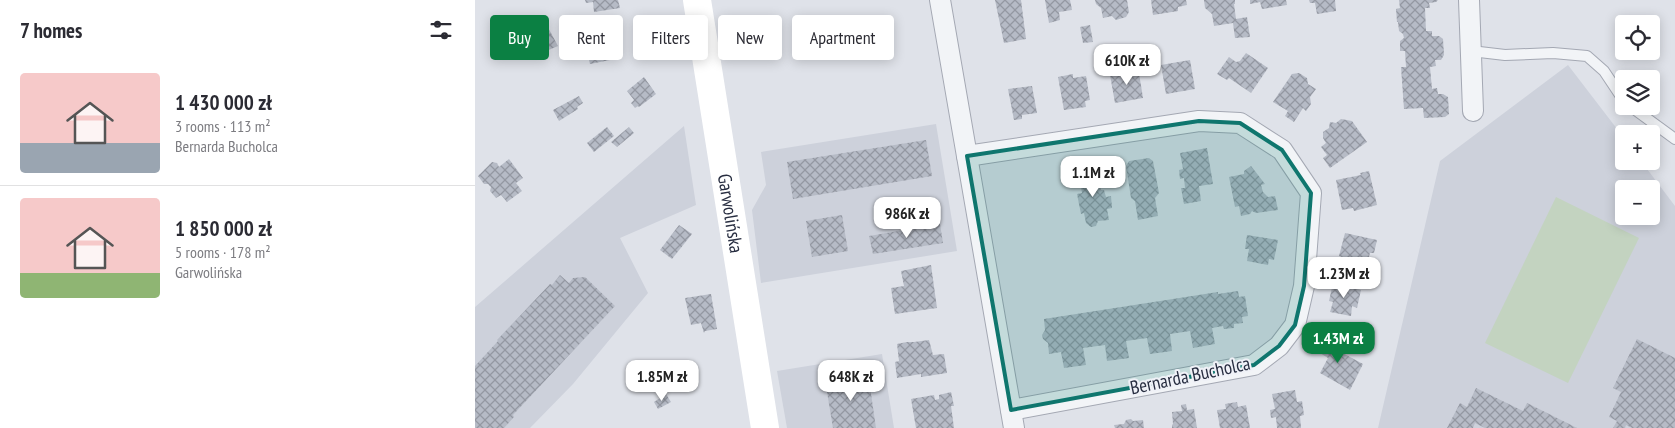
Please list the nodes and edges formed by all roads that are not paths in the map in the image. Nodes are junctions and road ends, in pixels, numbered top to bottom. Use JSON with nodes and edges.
{"nodes":[{"id":1,"x":697,"y":0,"type":"edge"},
{"id":2,"x":940,"y":0,"type":"edge"},
{"id":3,"x":1469,"y":0,"type":"edge"},
{"id":4,"x":1471,"y":51,"type":"junction"},
{"id":5,"x":1615,"y":88,"type":"edge"},
{"id":6,"x":1473,"y":111,"type":"dead end"},
{"id":7,"x":1642,"y":115,"type":"edge"},
{"id":8,"x":1675,"y":140,"type":"edge"},
{"id":9,"x":967,"y":156,"type":"junction"},
{"id":10,"x":1012,"y":419,"type":"edge"},
{"id":11,"x":765,"y":428,"type":"edge"}],
"edges":[{"from":1,"to":11,"type":"main road","name":"Garwolińska"},
{"from":2,"to":9,"type":"street"},
{"from":3,"to":4,"type":"street"},
{"from":4,"to":5,"type":"lane"},
{"from":4,"to":6,"type":"street"},
{"from":7,"to":8,"type":"lane"},
{"from":9,"to":10,"type":"street"},
{"from":9,"to":10,"type":"street","name":"Bernarda Bucholca"}]}
